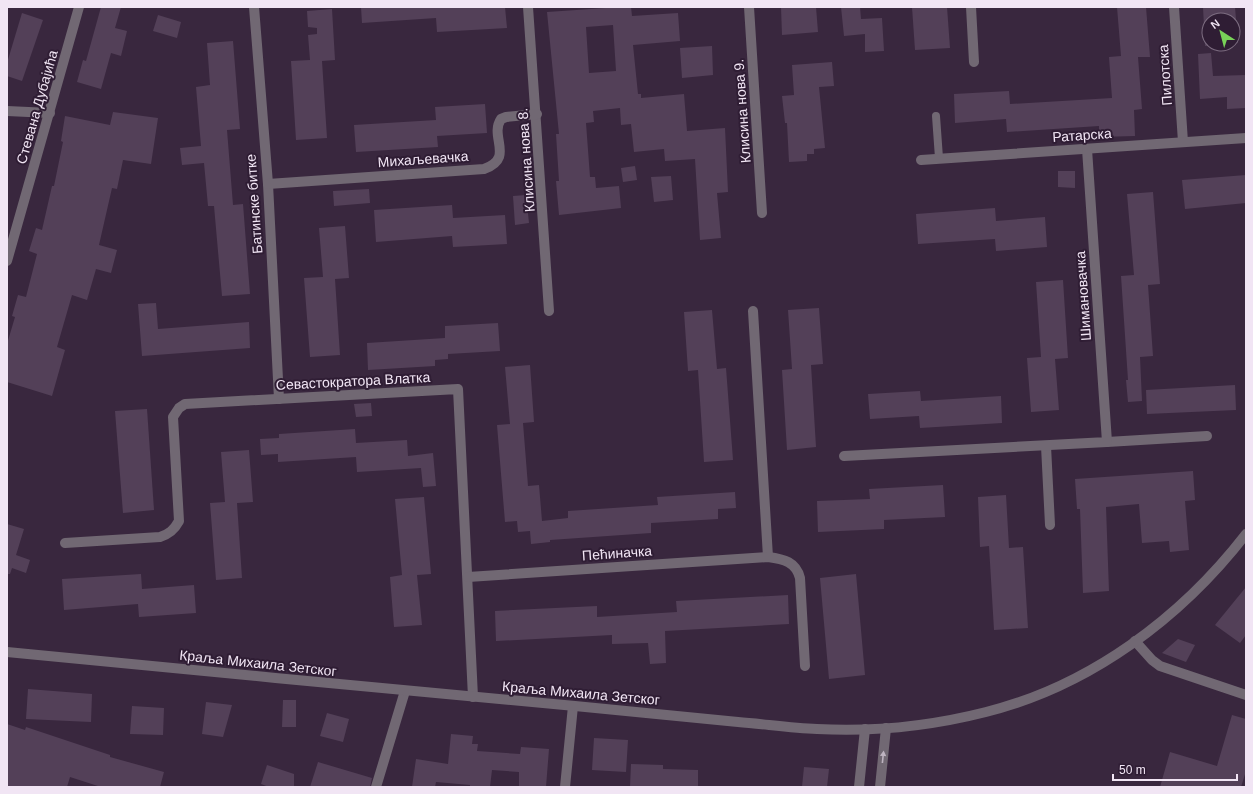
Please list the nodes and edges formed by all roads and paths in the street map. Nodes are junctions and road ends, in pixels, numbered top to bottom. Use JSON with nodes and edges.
{"nodes":[{"id":1,"x":79,"y":7,"type":"edge"},
{"id":2,"x":254,"y":7,"type":"edge"},
{"id":3,"x":528,"y":7,"type":"edge"},
{"id":4,"x":749,"y":7,"type":"edge"},
{"id":5,"x":971,"y":7,"type":"edge"},
{"id":6,"x":1174,"y":7,"type":"edge"},
{"id":7,"x":974,"y":62,"type":"dead end"},
{"id":8,"x":7,"y":111,"type":"edge"},
{"id":9,"x":50,"y":113,"type":"junction"},
{"id":10,"x":537,"y":114,"type":"junction"},
{"id":11,"x":936,"y":116,"type":"dead end"},
{"id":12,"x":1246,"y":138,"type":"edge"},
{"id":13,"x":1183,"y":142,"type":"junction"},
{"id":14,"x":1087,"y":148,"type":"junction"},
{"id":15,"x":939,"y":158,"type":"junction"},
{"id":16,"x":921,"y":160,"type":"dead end"},
{"id":17,"x":268,"y":184,"type":"junction"},
{"id":18,"x":762,"y":213,"type":"dead end"},
{"id":19,"x":7,"y":261,"type":"edge"},
{"id":20,"x":549,"y":311,"type":"dead end"},
{"id":21,"x":753,"y":311,"type":"dead end"},
{"id":22,"x":279,"y":399,"type":"junction"},
{"id":23,"x":1207,"y":436,"type":"dead end"},
{"id":24,"x":1106,"y":442,"type":"junction"},
{"id":25,"x":1046,"y":446,"type":"junction"},
{"id":26,"x":844,"y":456,"type":"dead end"},
{"id":27,"x":1050,"y":525,"type":"dead end"},
{"id":28,"x":1246,"y":534,"type":"edge"},
{"id":29,"x":65,"y":544,"type":"dead end"},
{"id":30,"x":768,"y":557,"type":"junction"},
{"id":31,"x":468,"y":577,"type":"junction"},
{"id":32,"x":1135,"y":641,"type":"junction"},
{"id":33,"x":7,"y":652,"type":"edge"},
{"id":34,"x":805,"y":666,"type":"dead end"},
{"id":35,"x":405,"y":692,"type":"junction"},
{"id":36,"x":1246,"y":695,"type":"edge"},
{"id":37,"x":472,"y":697,"type":"junction"},
{"id":38,"x":573,"y":706,"type":"junction"},
{"id":39,"x":886,"y":728,"type":"junction"},
{"id":40,"x":865,"y":729,"type":"junction"},
{"id":41,"x":376,"y":787,"type":"edge"},
{"id":42,"x":565,"y":787,"type":"edge"},
{"id":43,"x":859,"y":787,"type":"edge"},
{"id":44,"x":880,"y":787,"type":"edge"}],
"edges":[{"from":1,"to":9,"type":"street","name":"Стевана Дубајића"},
{"from":2,"to":17,"type":"street","name":"Батинске битке"},
{"from":3,"to":10,"type":"street","name":"Клисина нова 8."},
{"from":4,"to":18,"type":"street","name":"Клисина нова 9."},
{"from":5,"to":7,"type":"street"},
{"from":6,"to":13,"type":"street","name":"Пилотска"},
{"from":8,"to":9,"type":"street"},
{"from":9,"to":19,"type":"street","name":"Стевана Дубајића"},
{"from":10,"to":17,"type":"street","name":"Михаљевачка"},
{"from":10,"to":20,"type":"street","name":"Клисина нова 8."},
{"from":11,"to":15,"type":"lane"},
{"from":12,"to":13,"type":"street","name":"Ратарска"},
{"from":13,"to":14,"type":"street","name":"Ратарска"},
{"from":14,"to":15,"type":"street","name":"Ратарска"},
{"from":14,"to":24,"type":"street","name":"Шимановачка"},
{"from":15,"to":16,"type":"street","name":"Ратарска"},
{"from":17,"to":22,"type":"street","name":"Батинске битке"},
{"from":21,"to":30,"type":"street"},
{"from":22,"to":29,"type":"street","name":"Севастократора Влатка"},
{"from":22,"to":31,"type":"street","name":"Севастократора Влатка"},
{"from":23,"to":24,"type":"street"},
{"from":24,"to":25,"type":"street"},
{"from":25,"to":26,"type":"street"},
{"from":25,"to":27,"type":"street"},
{"from":28,"to":32,"type":"street","name":"Краља Михаила Зетског"},
{"from":30,"to":31,"type":"street","name":"Пећиначка"},
{"from":30,"to":34,"type":"street","name":"Пећиначка"},
{"from":31,"to":37,"type":"street","name":"Севастократора Влатка"},
{"from":32,"to":36,"type":"street"},
{"from":32,"to":39,"type":"street","name":"Краља Михаила Зетског"},
{"from":33,"to":35,"type":"street","name":"Краља Михаила Зетског"},
{"from":35,"to":37,"type":"street","name":"Краља Михаила Зетског"},
{"from":35,"to":41,"type":"street"},
{"from":37,"to":38,"type":"street","name":"Краља Михаила Зетског"},
{"from":38,"to":40,"type":"street","name":"Краља Михаила Зетског"},
{"from":38,"to":42,"type":"street"},
{"from":39,"to":40,"type":"street","name":"Краља Михаила Зетског"},
{"from":44,"to":39,"type":"street","one_way":true},
{"from":40,"to":43,"type":"street"}]}
